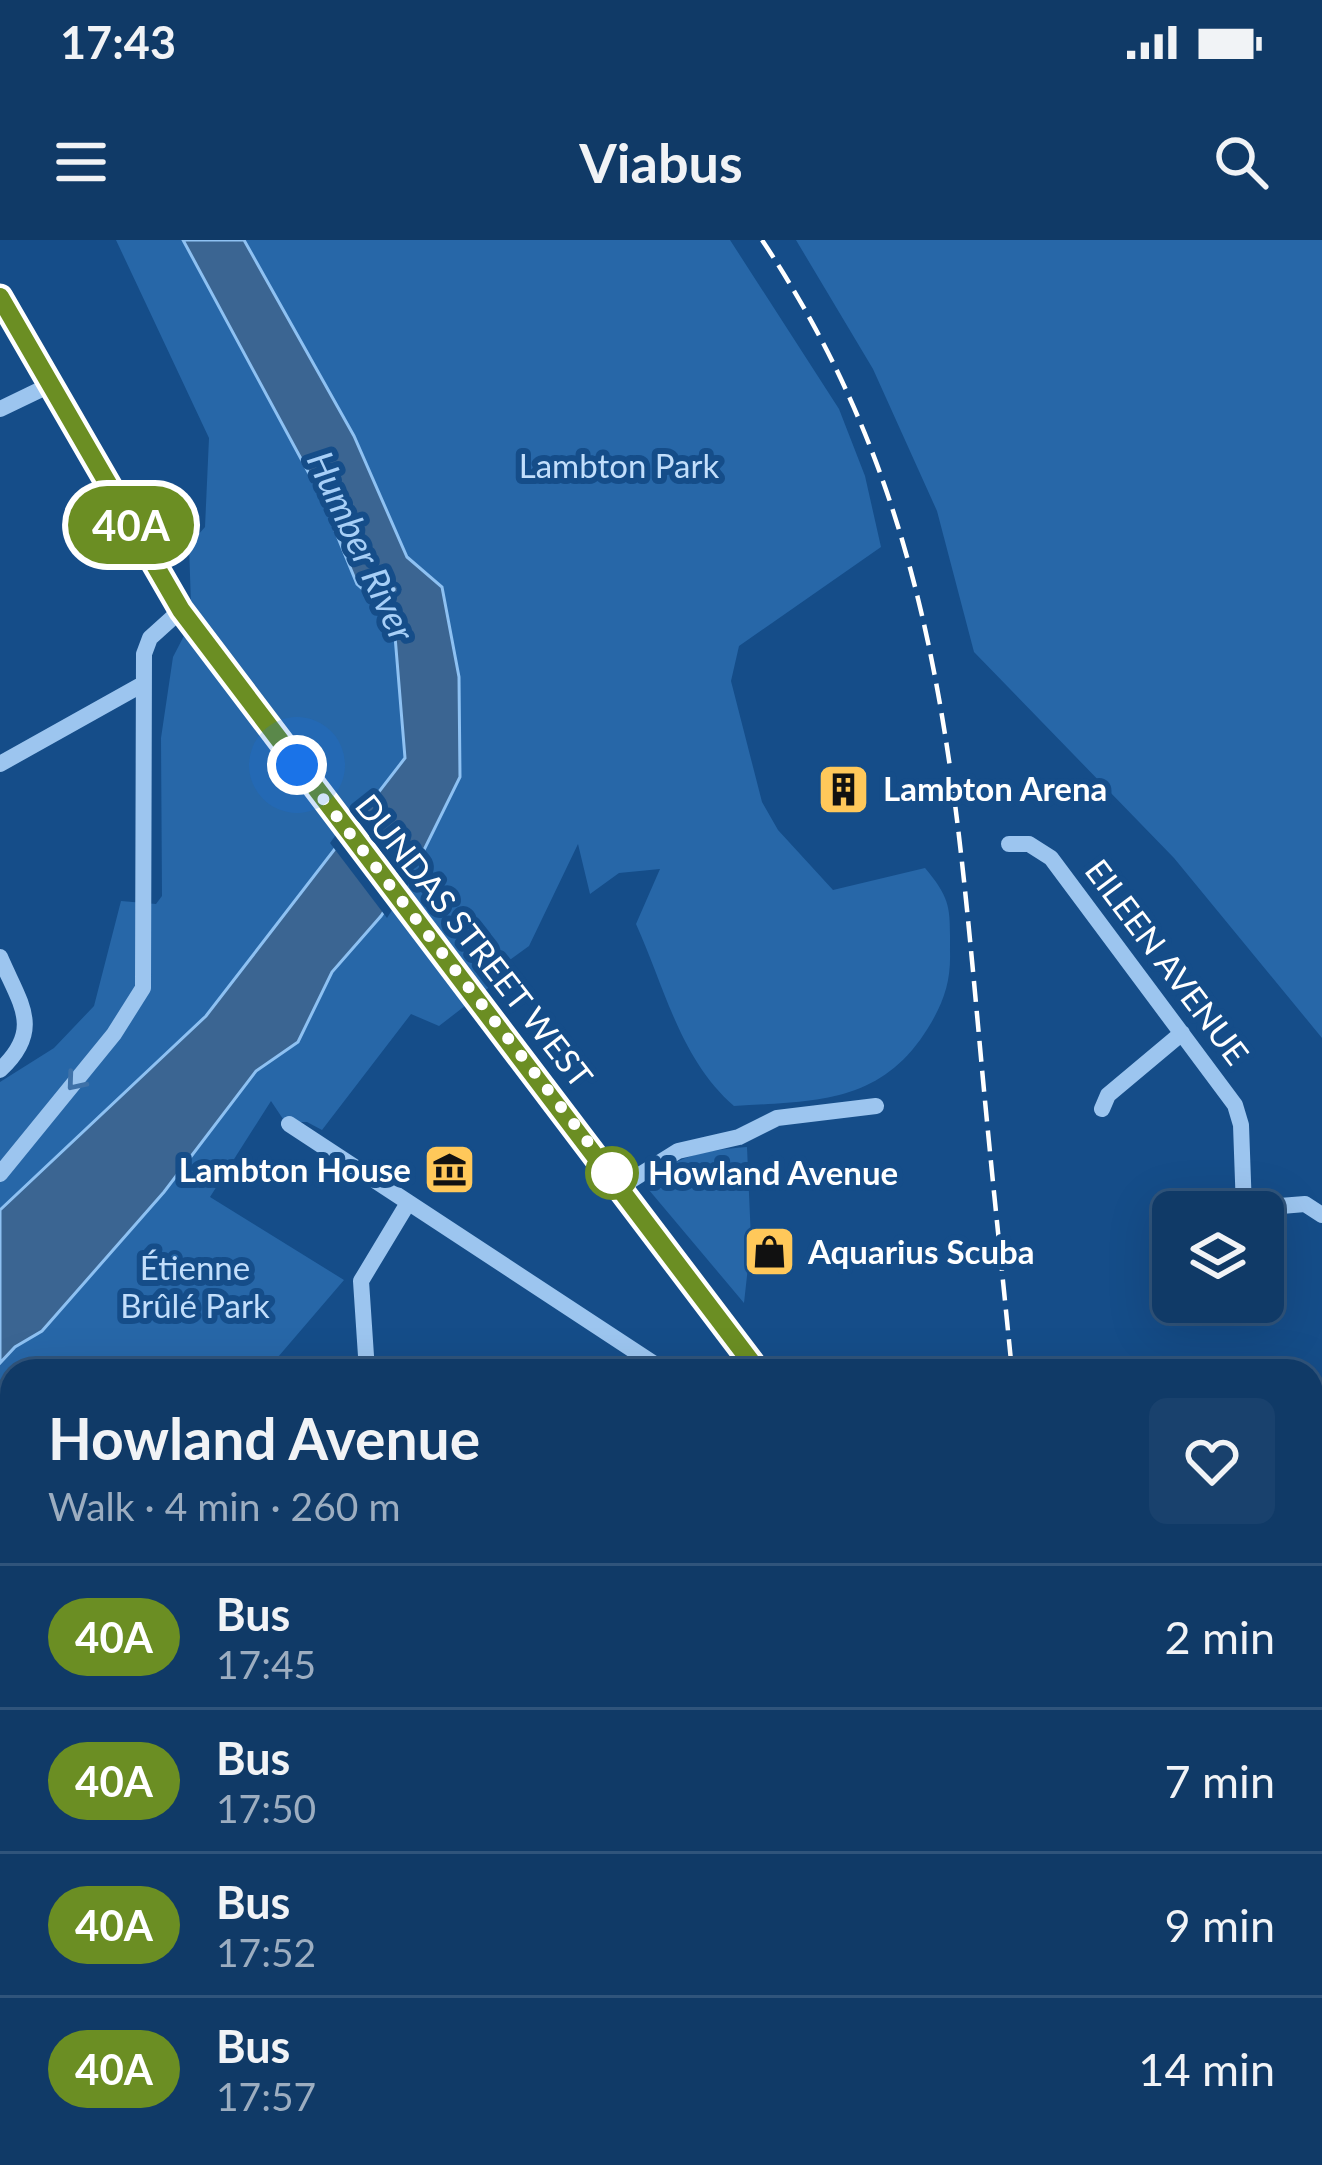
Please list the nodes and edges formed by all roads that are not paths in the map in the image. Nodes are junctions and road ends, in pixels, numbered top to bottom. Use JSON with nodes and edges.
{"nodes":[{"id":1,"x":0,"y":297,"type":"edge"},
{"id":2,"x":50,"y":385,"type":"junction"},
{"id":3,"x":0,"y":409,"type":"edge"},
{"id":4,"x":181,"y":610,"type":"junction"},
{"id":5,"x":143,"y":684,"type":"junction"},
{"id":6,"x":0,"y":764,"type":"edge"},
{"id":7,"x":1009,"y":844,"type":"dead end"},
{"id":8,"x":0,"y":957,"type":"edge"},
{"id":9,"x":1182,"y":1033,"type":"junction"},
{"id":10,"x":0,"y":1070,"type":"edge"},
{"id":11,"x":876,"y":1106,"type":"dead end"},
{"id":12,"x":1102,"y":1109,"type":"dead end"},
{"id":13,"x":290,"y":1124,"type":"dead end"},
{"id":14,"x":0,"y":1174,"type":"edge"},
{"id":15,"x":622,"y":1186,"type":"junction"},
{"id":16,"x":409,"y":1203,"type":"junction"},
{"id":17,"x":1322,"y":1215,"type":"edge"},
{"id":18,"x":366,"y":1359,"type":"edge"},
{"id":19,"x":647,"y":1359,"type":"edge"},
{"id":20,"x":749,"y":1359,"type":"edge"}],
"edges":[{"from":1,"to":2,"type":"main road","name":"DUNDAS STREET WEST"},
{"from":2,"to":3,"type":"street"},
{"from":2,"to":4,"type":"main road","name":"DUNDAS STREET WEST"},
{"from":4,"to":5,"type":"street"},
{"from":4,"to":15,"type":"main road","name":"DUNDAS STREET WEST"},
{"from":5,"to":6,"type":"street"},
{"from":5,"to":14,"type":"street","one_way":true},
{"from":7,"to":9,"type":"street","name":"EILEEN AVENUE"},
{"from":8,"to":10,"type":"street"},
{"from":9,"to":12,"type":"street"},
{"from":9,"to":17,"type":"street","name":"EILEEN AVENUE"},
{"from":11,"to":15,"type":"street"},
{"from":13,"to":16,"type":"street"},
{"from":15,"to":20,"type":"main road","name":"DUNDAS STREET WEST"},
{"from":16,"to":18,"type":"street"},
{"from":16,"to":19,"type":"street"}]}
